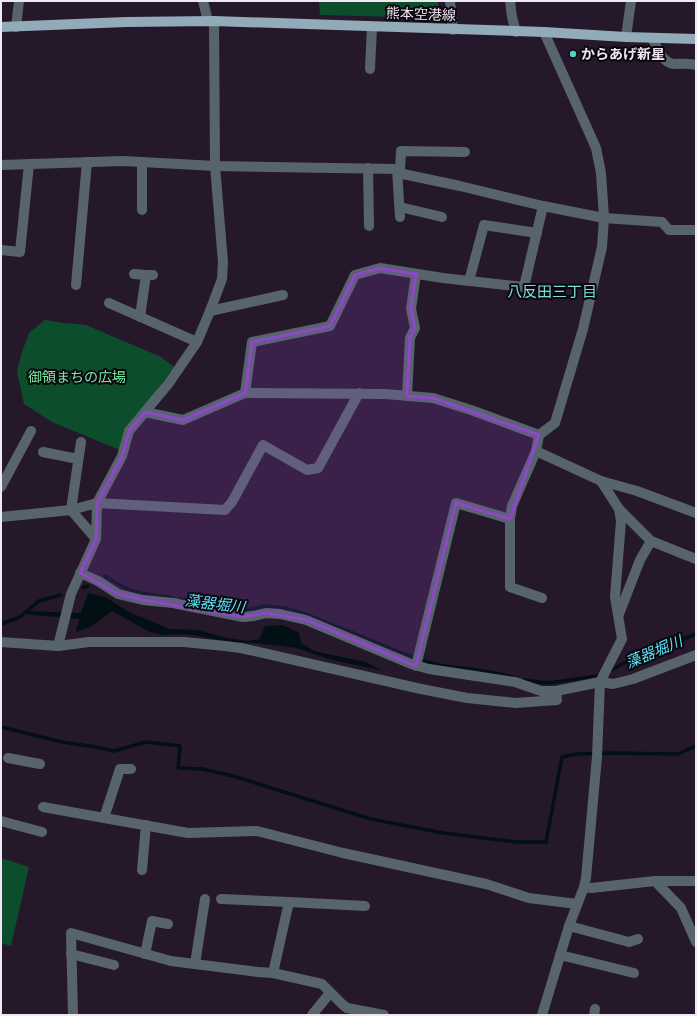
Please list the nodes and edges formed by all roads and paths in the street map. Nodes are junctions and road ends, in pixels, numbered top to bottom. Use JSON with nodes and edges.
{"nodes":[{"id":1,"x":20,"y":1,"type":"edge"},
{"id":2,"x":203,"y":1,"type":"edge"},
{"id":3,"x":450,"y":1,"type":"edge"},
{"id":4,"x":510,"y":1,"type":"edge"},
{"id":5,"x":631,"y":1,"type":"edge"},
{"id":6,"x":211,"y":21,"type":"junction"},
{"id":7,"x":1,"y":27,"type":"edge"},
{"id":8,"x":16,"y":27,"type":"junction"},
{"id":9,"x":372,"y":27,"type":"junction"},
{"id":10,"x":453,"y":30,"type":"junction"},
{"id":11,"x":516,"y":32,"type":"junction"},
{"id":12,"x":544,"y":32,"type":"junction"},
{"id":13,"x":626,"y":37,"type":"junction"},
{"id":14,"x":652,"y":38,"type":"junction"},
{"id":15,"x":696,"y":39,"type":"edge"},
{"id":16,"x":696,"y":65,"type":"edge"},
{"id":17,"x":370,"y":69,"type":"dead end"},
{"id":18,"x":465,"y":152,"type":"dead end"},
{"id":19,"x":87,"y":162,"type":"junction"},
{"id":20,"x":142,"y":162,"type":"junction"},
{"id":21,"x":29,"y":164,"type":"junction"},
{"id":22,"x":1,"y":165,"type":"edge"},
{"id":23,"x":215,"y":166,"type":"junction"},
{"id":24,"x":368,"y":168,"type":"junction"},
{"id":25,"x":399,"y":170,"type":"junction"},
{"id":26,"x":543,"y":206,"type":"junction"},
{"id":27,"x":142,"y":210,"type":"dead end"},
{"id":28,"x":442,"y":217,"type":"dead end"},
{"id":29,"x":604,"y":218,"type":"junction"},
{"id":30,"x":368,"y":226,"type":"dead end"},
{"id":31,"x":696,"y":230,"type":"edge"},
{"id":32,"x":537,"y":233,"type":"junction"},
{"id":33,"x":1,"y":250,"type":"edge"},
{"id":34,"x":134,"y":274,"type":"dead end"},
{"id":35,"x":416,"y":274,"type":"junction"},
{"id":36,"x":468,"y":281,"type":"junction"},
{"id":37,"x":76,"y":285,"type":"dead end"},
{"id":38,"x":283,"y":295,"type":"dead end"},
{"id":39,"x":109,"y":303,"type":"dead end"},
{"id":40,"x":210,"y":311,"type":"junction"},
{"id":41,"x":140,"y":317,"type":"junction"},
{"id":42,"x":197,"y":342,"type":"junction"},
{"id":43,"x":245,"y":393,"type":"junction"},
{"id":44,"x":360,"y":394,"type":"junction"},
{"id":45,"x":407,"y":396,"type":"junction"},
{"id":46,"x":145,"y":412,"type":"junction"},
{"id":47,"x":31,"y":431,"type":"dead end"},
{"id":48,"x":539,"y":435,"type":"junction"},
{"id":49,"x":81,"y":442,"type":"dead end"},
{"id":50,"x":536,"y":451,"type":"junction"},
{"id":51,"x":43,"y":452,"type":"dead end"},
{"id":52,"x":78,"y":459,"type":"junction"},
{"id":53,"x":601,"y":481,"type":"junction"},
{"id":54,"x":1,"y":488,"type":"edge"},
{"id":55,"x":97,"y":503,"type":"junction"},
{"id":56,"x":619,"y":509,"type":"junction"},
{"id":57,"x":71,"y":510,"type":"junction"},
{"id":58,"x":696,"y":513,"type":"edge"},
{"id":59,"x":1,"y":517,"type":"edge"},
{"id":60,"x":510,"y":519,"type":"junction"},
{"id":61,"x":96,"y":539,"type":"junction"},
{"id":62,"x":651,"y":540,"type":"junction"},
{"id":63,"x":696,"y":559,"type":"edge"},
{"id":64,"x":80,"y":573,"type":"junction"},
{"id":65,"x":542,"y":598,"type":"dead end"},
{"id":66,"x":618,"y":616,"type":"junction"},
{"id":67,"x":1,"y":642,"type":"edge"},
{"id":68,"x":58,"y":646,"type":"junction"},
{"id":69,"x":696,"y":655,"type":"edge"},
{"id":70,"x":416,"y":666,"type":"junction"},
{"id":71,"x":600,"y":682,"type":"junction"},
{"id":72,"x":556,"y":691,"type":"junction"},
{"id":73,"x":8,"y":758,"type":"dead end"},
{"id":74,"x":40,"y":764,"type":"dead end"},
{"id":75,"x":131,"y":769,"type":"dead end"},
{"id":76,"x":43,"y":807,"type":"dead end"},
{"id":77,"x":104,"y":818,"type":"junction"},
{"id":78,"x":1,"y":821,"type":"edge"},
{"id":79,"x":146,"y":825,"type":"junction"},
{"id":80,"x":42,"y":832,"type":"dead end"},
{"id":81,"x":142,"y":870,"type":"dead end"},
{"id":82,"x":655,"y":881,"type":"junction"},
{"id":83,"x":696,"y":881,"type":"edge"},
{"id":84,"x":584,"y":887,"type":"junction"},
{"id":85,"x":205,"y":899,"type":"dead end"},
{"id":86,"x":221,"y":899,"type":"dead end"},
{"id":87,"x":289,"y":902,"type":"junction"},
{"id":88,"x":577,"y":904,"type":"junction"},
{"id":89,"x":365,"y":906,"type":"dead end"},
{"id":90,"x":168,"y":924,"type":"dead end"},
{"id":91,"x":569,"y":926,"type":"junction"},
{"id":92,"x":638,"y":939,"type":"dead end"},
{"id":93,"x":696,"y":942,"type":"edge"},
{"id":94,"x":71,"y":954,"type":"junction"},
{"id":95,"x":145,"y":954,"type":"junction"},
{"id":96,"x":560,"y":954,"type":"junction"},
{"id":97,"x":195,"y":964,"type":"junction"},
{"id":98,"x":114,"y":965,"type":"dead end"},
{"id":99,"x":273,"y":972,"type":"junction"},
{"id":100,"x":634,"y":973,"type":"dead end"},
{"id":101,"x":330,"y":993,"type":"junction"},
{"id":102,"x":73,"y":1015,"type":"edge"},
{"id":103,"x":312,"y":1015,"type":"edge"},
{"id":104,"x":384,"y":1015,"type":"edge"},
{"id":105,"x":542,"y":1015,"type":"edge"}],
"edges":[{"from":1,"to":8,"type":"street"},
{"from":2,"to":6,"type":"street"},
{"from":3,"to":10,"type":"street"},
{"from":4,"to":11,"type":"street"},
{"from":5,"to":13,"type":"street"},
{"from":6,"to":8,"type":"main road","name":"熊本空港線"},
{"from":6,"to":9,"type":"main road","name":"熊本空港線"},
{"from":6,"to":23,"type":"street"},
{"from":7,"to":8,"type":"main road","name":"熊本空港線"},
{"from":9,"to":10,"type":"main road","name":"熊本空港線"},
{"from":9,"to":17,"type":"street"},
{"from":10,"to":11,"type":"main road","name":"熊本空港線"},
{"from":11,"to":12,"type":"main road","name":"熊本空港線"},
{"from":12,"to":13,"type":"main road","name":"熊本空港線"},
{"from":12,"to":29,"type":"street"},
{"from":13,"to":14,"type":"main road","name":"熊本空港線"},
{"from":14,"to":15,"type":"main road","name":"熊本空港線"},
{"from":14,"to":16,"type":"street"},
{"from":18,"to":25,"type":"street"},
{"from":19,"to":20,"type":"street"},
{"from":19,"to":21,"type":"street"},
{"from":19,"to":37,"type":"street"},
{"from":20,"to":23,"type":"street"},
{"from":20,"to":27,"type":"street"},
{"from":21,"to":22,"type":"street"},
{"from":21,"to":33,"type":"street"},
{"from":23,"to":24,"type":"street"},
{"from":23,"to":40,"type":"street"},
{"from":24,"to":25,"type":"street"},
{"from":24,"to":30,"type":"street"},
{"from":25,"to":26,"type":"street"},
{"from":25,"to":28,"type":"street"},
{"from":26,"to":29,"type":"street"},
{"from":26,"to":32,"type":"street"},
{"from":29,"to":31,"type":"street"},
{"from":29,"to":48,"type":"street"},
{"from":32,"to":36,"type":"street"},
{"from":32,"to":36,"type":"street"},
{"from":34,"to":41,"type":"street"},
{"from":35,"to":36,"type":"street"},
{"from":35,"to":43,"type":"street"},
{"from":35,"to":45,"type":"street"},
{"from":38,"to":40,"type":"street"},
{"from":39,"to":41,"type":"street"},
{"from":40,"to":42,"type":"street"},
{"from":41,"to":42,"type":"street"},
{"from":42,"to":46,"type":"street"},
{"from":43,"to":44,"type":"street"},
{"from":43,"to":46,"type":"street"},
{"from":44,"to":45,"type":"street"},
{"from":44,"to":55,"type":"street"},
{"from":45,"to":48,"type":"street"},
{"from":46,"to":55,"type":"street"},
{"from":47,"to":54,"type":"street"},
{"from":48,"to":50,"type":"street"},
{"from":49,"to":52,"type":"street"},
{"from":50,"to":53,"type":"street"},
{"from":50,"to":60,"type":"street"},
{"from":51,"to":52,"type":"street"},
{"from":52,"to":57,"type":"street"},
{"from":53,"to":56,"type":"street"},
{"from":53,"to":58,"type":"street"},
{"from":55,"to":57,"type":"street"},
{"from":55,"to":61,"type":"street"},
{"from":56,"to":62,"type":"street"},
{"from":56,"to":66,"type":"street"},
{"from":57,"to":59,"type":"street"},
{"from":57,"to":61,"type":"street"},
{"from":60,"to":65,"type":"street"},
{"from":60,"to":70,"type":"street"},
{"from":61,"to":64,"type":"street"},
{"from":62,"to":63,"type":"street"},
{"from":62,"to":66,"type":"street"},
{"from":64,"to":68,"type":"street"},
{"from":64,"to":70,"type":"street"},
{"from":66,"to":71,"type":"street"},
{"from":67,"to":68,"type":"street"},
{"from":68,"to":72,"type":"street"},
{"from":69,"to":71,"type":"street"},
{"from":70,"to":72,"type":"street"},
{"from":71,"to":72,"type":"street"},
{"from":71,"to":84,"type":"street"},
{"from":73,"to":74,"type":"street"},
{"from":75,"to":77,"type":"street"},
{"from":76,"to":77,"type":"street"},
{"from":77,"to":79,"type":"street"},
{"from":78,"to":80,"type":"street"},
{"from":79,"to":81,"type":"street"},
{"from":79,"to":88,"type":"street"},
{"from":82,"to":83,"type":"street"},
{"from":82,"to":84,"type":"street"},
{"from":82,"to":93,"type":"street"},
{"from":84,"to":88,"type":"street"},
{"from":85,"to":97,"type":"street"},
{"from":86,"to":87,"type":"street"},
{"from":87,"to":89,"type":"street"},
{"from":87,"to":99,"type":"street"},
{"from":88,"to":91,"type":"street"},
{"from":90,"to":95,"type":"street"},
{"from":91,"to":92,"type":"street"},
{"from":91,"to":96,"type":"street"},
{"from":94,"to":95,"type":"street"},
{"from":94,"to":98,"type":"street"},
{"from":94,"to":102,"type":"street"},
{"from":95,"to":97,"type":"street"},
{"from":96,"to":100,"type":"street"},
{"from":96,"to":105,"type":"street"},
{"from":97,"to":99,"type":"street"},
{"from":99,"to":101,"type":"street"},
{"from":101,"to":103,"type":"street"},
{"from":101,"to":104,"type":"street"}]}
